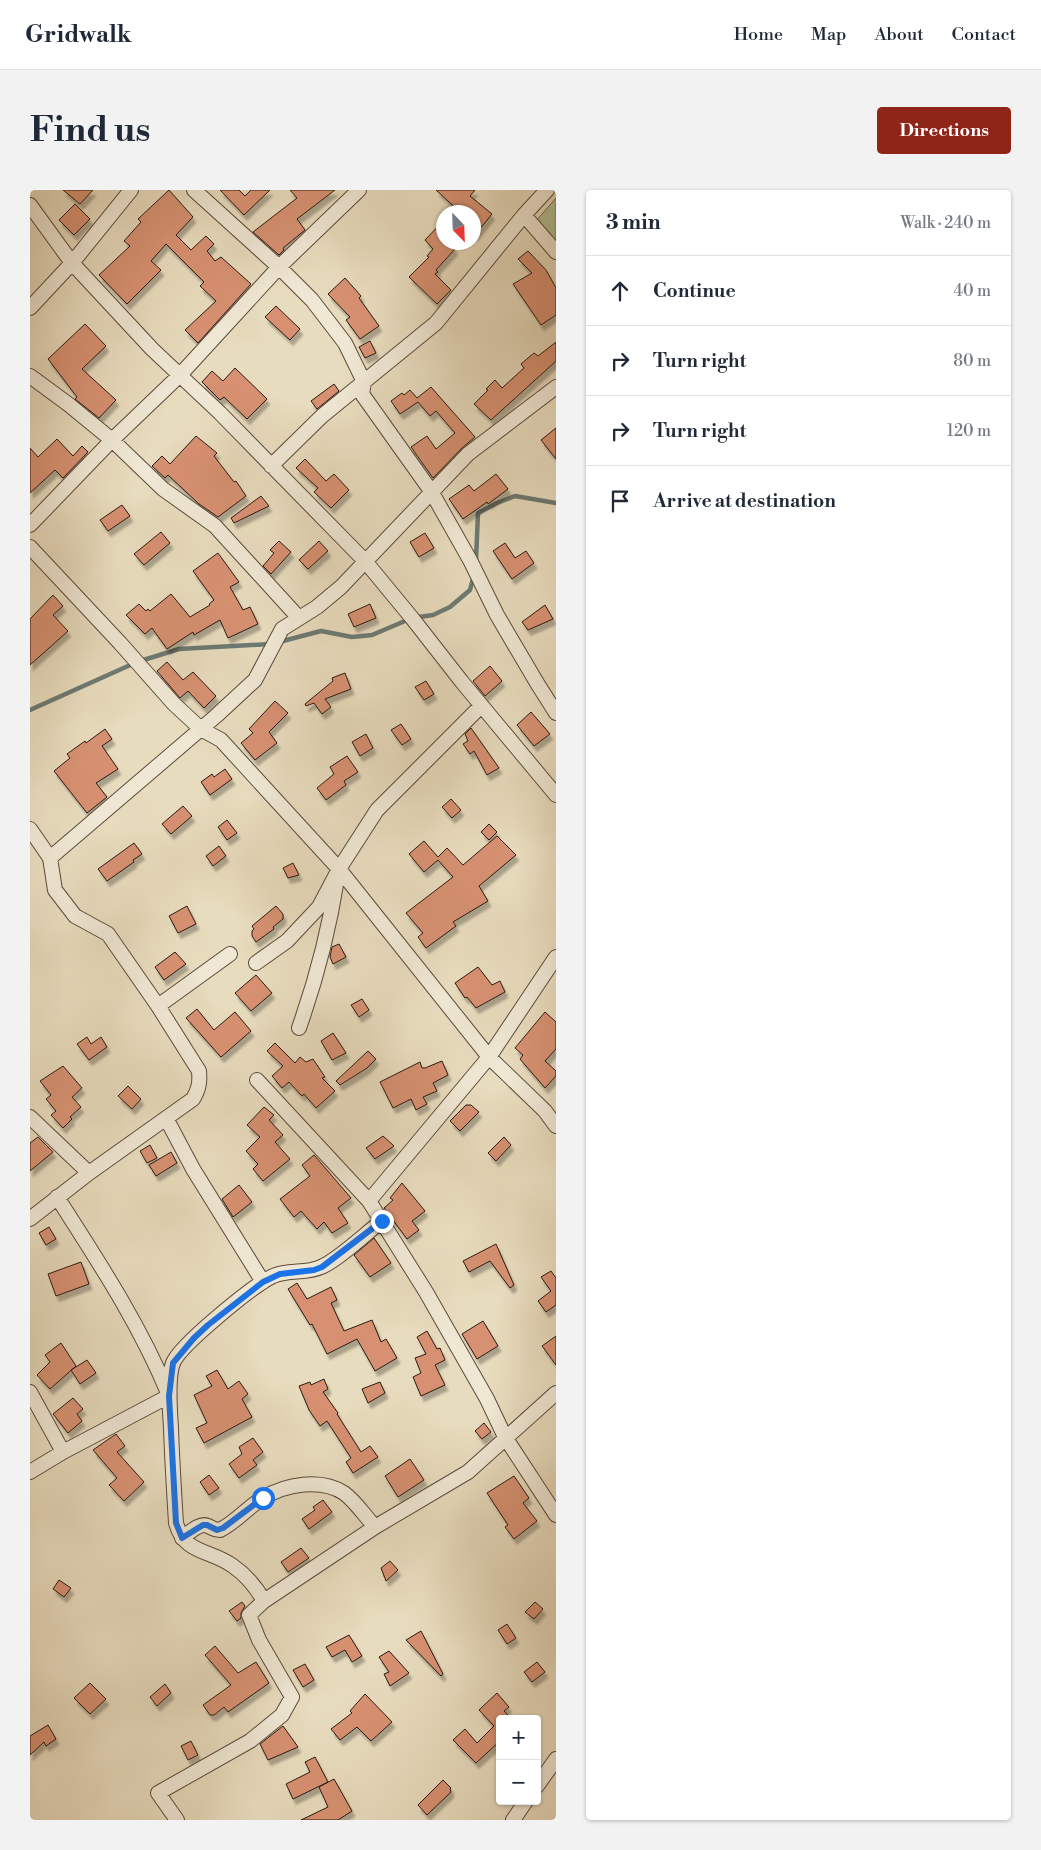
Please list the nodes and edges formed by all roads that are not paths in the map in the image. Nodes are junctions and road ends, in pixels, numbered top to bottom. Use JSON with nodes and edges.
{"nodes":[{"id":1,"x":131,"y":190,"type":"edge"},
{"id":2,"x":194,"y":190,"type":"edge"},
{"id":3,"x":359,"y":190,"type":"edge"},
{"id":4,"x":547,"y":190,"type":"edge"},
{"id":5,"x":30,"y":205,"type":"edge"},
{"id":6,"x":524,"y":215,"type":"junction"},
{"id":7,"x":556,"y":252,"type":"edge"},
{"id":8,"x":72,"y":263,"type":"junction"},
{"id":9,"x":279,"y":267,"type":"junction"},
{"id":10,"x":30,"y":308,"type":"edge"},
{"id":11,"x":180,"y":375,"type":"junction"},
{"id":12,"x":30,"y":376,"type":"edge"},
{"id":13,"x":364,"y":382,"type":"junction"},
{"id":14,"x":556,"y":387,"type":"edge"},
{"id":15,"x":112,"y":440,"type":"junction"},
{"id":16,"x":271,"y":466,"type":"junction"},
{"id":17,"x":431,"y":491,"type":"junction"},
{"id":18,"x":30,"y":525,"type":"edge"},
{"id":19,"x":30,"y":547,"type":"edge"},
{"id":20,"x":365,"y":561,"type":"junction"},
{"id":21,"x":299,"y":618,"type":"junction"},
{"id":22,"x":481,"y":706,"type":"junction"},
{"id":23,"x":556,"y":713,"type":"edge"},
{"id":24,"x":200,"y":729,"type":"junction"},
{"id":25,"x":556,"y":795,"type":"edge"},
{"id":26,"x":30,"y":830,"type":"edge"},
{"id":27,"x":50,"y":858,"type":"junction"},
{"id":28,"x":339,"y":869,"type":"junction"},
{"id":29,"x":230,"y":954,"type":"dead end"},
{"id":30,"x":556,"y":957,"type":"edge"},
{"id":31,"x":256,"y":963,"type":"dead end"},
{"id":32,"x":158,"y":1006,"type":"junction"},
{"id":33,"x":299,"y":1028,"type":"dead end"},
{"id":34,"x":489,"y":1057,"type":"junction"},
{"id":35,"x":257,"y":1080,"type":"dead end"},
{"id":36,"x":30,"y":1117,"type":"edge"},
{"id":37,"x":166,"y":1118,"type":"junction"},
{"id":38,"x":556,"y":1126,"type":"edge"},
{"id":39,"x":89,"y":1173,"type":"junction"},
{"id":40,"x":58,"y":1197,"type":"junction"},
{"id":41,"x":369,"y":1201,"type":"junction"},
{"id":42,"x":30,"y":1219,"type":"edge"},
{"id":43,"x":382,"y":1221,"type":"junction"},
{"id":44,"x":263,"y":1282,"type":"junction"},
{"id":45,"x":30,"y":1392,"type":"edge"},
{"id":46,"x":556,"y":1393,"type":"edge"},
{"id":47,"x":169,"y":1396,"type":"junction"},
{"id":48,"x":505,"y":1437,"type":"junction"},
{"id":49,"x":63,"y":1452,"type":"junction"},
{"id":50,"x":30,"y":1472,"type":"edge"},
{"id":51,"x":556,"y":1515,"type":"edge"},
{"id":52,"x":375,"y":1526,"type":"junction"},
{"id":53,"x":182,"y":1538,"type":"junction"},
{"id":54,"x":264,"y":1602,"type":"junction"},
{"id":55,"x":556,"y":1760,"type":"edge"},
{"id":56,"x":541,"y":1781,"type":"edge"},
{"id":57,"x":523,"y":1805,"type":"edge"},
{"id":58,"x":177,"y":1820,"type":"edge"},
{"id":59,"x":512,"y":1820,"type":"edge"}],
"edges":[{"from":1,"to":8,"type":"street"},
{"from":2,"to":9,"type":"street"},
{"from":3,"to":9,"type":"street"},
{"from":4,"to":6,"type":"street"},
{"from":5,"to":8,"type":"street"},
{"from":6,"to":7,"type":"street"},
{"from":6,"to":13,"type":"street"},
{"from":8,"to":10,"type":"street"},
{"from":8,"to":11,"type":"street"},
{"from":9,"to":11,"type":"street"},
{"from":9,"to":13,"type":"street"},
{"from":11,"to":15,"type":"street"},
{"from":11,"to":16,"type":"street"},
{"from":12,"to":15,"type":"street"},
{"from":13,"to":16,"type":"street"},
{"from":13,"to":17,"type":"street"},
{"from":14,"to":17,"type":"street"},
{"from":15,"to":18,"type":"street"},
{"from":15,"to":21,"type":"street"},
{"from":16,"to":20,"type":"street"},
{"from":17,"to":20,"type":"street"},
{"from":17,"to":23,"type":"street"},
{"from":19,"to":24,"type":"street"},
{"from":20,"to":21,"type":"street"},
{"from":20,"to":22,"type":"street"},
{"from":21,"to":24,"type":"street"},
{"from":22,"to":25,"type":"street"},
{"from":22,"to":28,"type":"street"},
{"from":24,"to":27,"type":"street"},
{"from":24,"to":28,"type":"street"},
{"from":26,"to":27,"type":"street"},
{"from":27,"to":32,"type":"street"},
{"from":28,"to":31,"type":"street"},
{"from":28,"to":33,"type":"street"},
{"from":28,"to":34,"type":"street"},
{"from":29,"to":32,"type":"street"},
{"from":30,"to":34,"type":"street"},
{"from":32,"to":37,"type":"street"},
{"from":34,"to":38,"type":"street"},
{"from":34,"to":41,"type":"street"},
{"from":35,"to":41,"type":"street"},
{"from":36,"to":39,"type":"street"},
{"from":37,"to":39,"type":"street"},
{"from":37,"to":44,"type":"street"},
{"from":39,"to":40,"type":"street"},
{"from":40,"to":42,"type":"street"},
{"from":40,"to":47,"type":"street"},
{"from":41,"to":43,"type":"street"},
{"from":43,"to":44,"type":"street"},
{"from":43,"to":48,"type":"street"},
{"from":44,"to":47,"type":"street"},
{"from":45,"to":49,"type":"street"},
{"from":46,"to":48,"type":"street"},
{"from":47,"to":49,"type":"street"},
{"from":47,"to":53,"type":"street"},
{"from":48,"to":51,"type":"street"},
{"from":48,"to":52,"type":"street"},
{"from":49,"to":50,"type":"street"},
{"from":52,"to":53,"type":"street"},
{"from":52,"to":54,"type":"street"},
{"from":53,"to":54,"type":"street"},
{"from":54,"to":58,"type":"street"},
{"from":55,"to":56,"type":"street"},
{"from":57,"to":59,"type":"street"}]}
